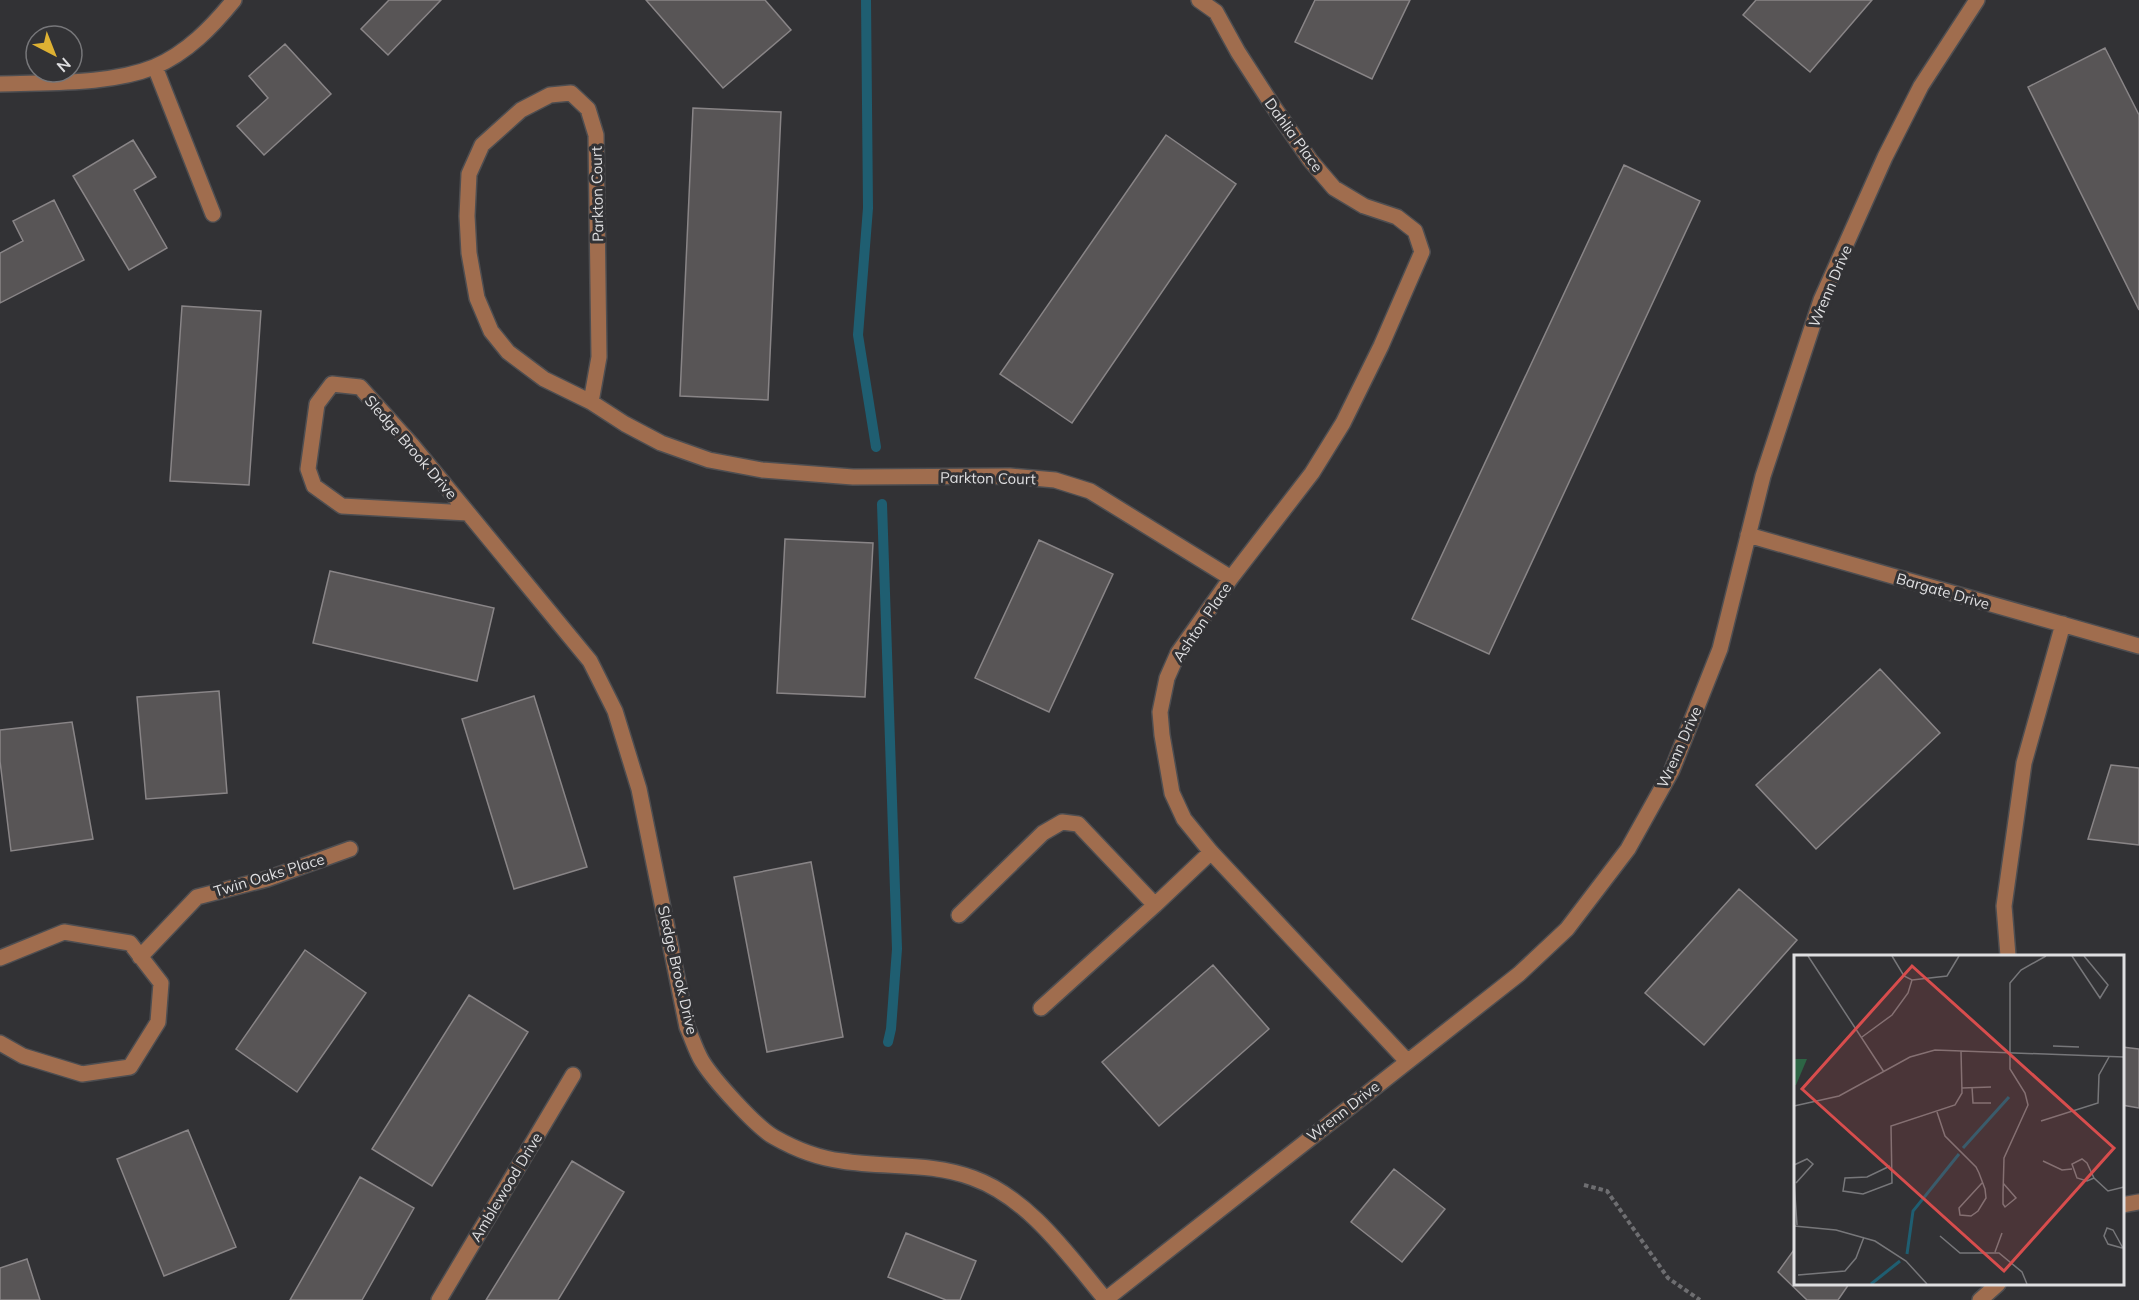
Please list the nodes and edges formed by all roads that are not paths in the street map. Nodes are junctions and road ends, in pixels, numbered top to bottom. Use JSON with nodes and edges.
{"nodes":[{"id":1,"x":234,"y":0,"type":"edge"},
{"id":2,"x":1199,"y":0,"type":"edge"},
{"id":3,"x":1977,"y":0,"type":"edge"},
{"id":4,"x":1219,"y":6,"type":"edge"},
{"id":5,"x":155,"y":67,"type":"junction"},
{"id":6,"x":0,"y":84,"type":"edge"},
{"id":7,"x":213,"y":214,"type":"dead end"},
{"id":8,"x":1422,"y":252,"type":"joint"},
{"id":9,"x":591,"y":402,"type":"junction"},
{"id":10,"x":468,"y":513,"type":"junction"},
{"id":11,"x":1748,"y":534,"type":"junction"},
{"id":12,"x":1231,"y":578,"type":"junction"},
{"id":13,"x":2064,"y":624,"type":"junction"},
{"id":14,"x":2139,"y":646,"type":"edge"},
{"id":15,"x":350,"y":849,"type":"dead end"},
{"id":16,"x":1211,"y":852,"type":"junction"},
{"id":17,"x":1155,"y":905,"type":"junction"},
{"id":18,"x":959,"y":915,"type":"dead end"},
{"id":19,"x":2008,"y":955,"type":"edge"},
{"id":20,"x":140,"y":957,"type":"junction"},
{"id":21,"x":0,"y":958,"type":"edge"},
{"id":22,"x":1041,"y":1008,"type":"dead end"},
{"id":23,"x":0,"y":1043,"type":"edge"},
{"id":24,"x":1407,"y":1061,"type":"junction"},
{"id":25,"x":573,"y":1075,"type":"dead end"},
{"id":26,"x":2139,"y":1202,"type":"edge"},
{"id":27,"x":2124,"y":1205,"type":"edge"},
{"id":28,"x":1997,"y":1285,"type":"edge"},
{"id":29,"x":439,"y":1300,"type":"edge"},
{"id":30,"x":1105,"y":1300,"type":"edge"},
{"id":31,"x":1980,"y":1300,"type":"edge"}],
"edges":[{"from":1,"to":5,"type":"street"},
{"from":2,"to":4,"type":"street","name":"Dahlia Place"},
{"from":3,"to":11,"type":"street","name":"Wrenn Drive"},
{"from":4,"to":8,"type":"street","name":"Dahlia Place"},
{"from":5,"to":6,"type":"street"},
{"from":5,"to":7,"type":"street"},
{"from":8,"to":12,"type":"street","name":"Ashton Place"},
{"from":9,"to":9,"type":"street","name":"Parkton Court"},
{"from":9,"to":12,"type":"street","name":"Parkton Court"},
{"from":10,"to":10,"type":"street","name":"Sledge Brook Drive"},
{"from":10,"to":30,"type":"street","name":"Sledge Brook Drive"},
{"from":11,"to":13,"type":"street","name":"Bargate Drive"},
{"from":11,"to":24,"type":"street","name":"Wrenn Drive"},
{"from":12,"to":16,"type":"street","name":"Ashton Place"},
{"from":13,"to":14,"type":"street","name":"Bargate Drive"},
{"from":13,"to":19,"type":"street"},
{"from":15,"to":20,"type":"street","name":"Twin Oaks Place"},
{"from":16,"to":17,"type":"street"},
{"from":16,"to":24,"type":"street","name":"Ashton Place"},
{"from":17,"to":18,"type":"street"},
{"from":17,"to":22,"type":"street"},
{"from":20,"to":21,"type":"street"},
{"from":20,"to":23,"type":"street"},
{"from":24,"to":30,"type":"street","name":"Wrenn Drive"},
{"from":25,"to":29,"type":"street","name":"Amblewood Drive"},
{"from":26,"to":27,"type":"street"},
{"from":28,"to":31,"type":"street"}]}
